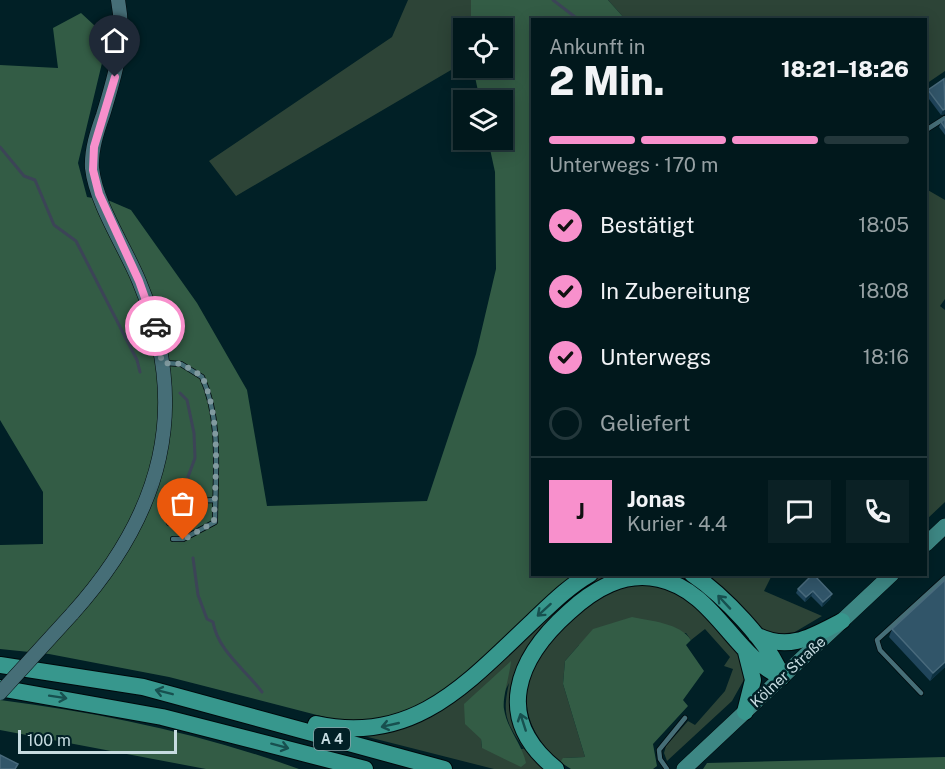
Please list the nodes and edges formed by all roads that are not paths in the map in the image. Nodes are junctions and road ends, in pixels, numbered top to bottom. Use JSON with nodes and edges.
{"nodes":[{"id":1,"x":118,"y":0,"type":"edge"},
{"id":2,"x":945,"y":118,"type":"edge"},
{"id":3,"x":927,"y":129,"type":"edge"},
{"id":4,"x":162,"y":363,"type":"junction"},
{"id":5,"x":215,"y":500,"type":"junction"},
{"id":6,"x":169,"y":523,"type":"dead end"},
{"id":7,"x":945,"y":526,"type":"edge"},
{"id":8,"x":173,"y":540,"type":"dead end"},
{"id":9,"x":927,"y":543,"type":"edge"},
{"id":10,"x":587,"y":576,"type":"edge"},
{"id":11,"x":694,"y":576,"type":"edge"},
{"id":12,"x":890,"y":576,"type":"edge"},
{"id":13,"x":945,"y":578,"type":"edge"},
{"id":14,"x":842,"y":621,"type":"junction"},
{"id":15,"x":748,"y":640,"type":"junction"},
{"id":16,"x":0,"y":665,"type":"edge"},
{"id":17,"x":782,"y":677,"type":"junction"},
{"id":18,"x":0,"y":691,"type":"edge"},
{"id":19,"x":921,"y":693,"type":"dead end"},
{"id":20,"x":221,"y":706,"type":"junction"},
{"id":21,"x":745,"y":712,"type":"junction"},
{"id":22,"x":685,"y":718,"type":"dead end"},
{"id":23,"x":365,"y":769,"type":"edge"},
{"id":24,"x":444,"y":769,"type":"edge"},
{"id":25,"x":556,"y":769,"type":"edge"},
{"id":26,"x":668,"y":769,"type":"edge"},
{"id":27,"x":684,"y":769,"type":"edge"}],
"edges":[{"from":1,"to":4,"type":"street"},
{"from":2,"to":3,"type":"lane"},
{"from":4,"to":5,"type":"lane"},
{"from":4,"to":18,"type":"street","bridge":true},
{"from":5,"to":6,"type":"lane"},
{"from":5,"to":8,"type":"lane"},
{"from":7,"to":9,"type":"main road"},
{"from":10,"to":20,"type":"highway","one_way":true},
{"from":15,"to":11,"type":"highway","one_way":true},
{"from":12,"to":14,"type":"main road","name":"Kölner Straße"},
{"from":13,"to":19,"type":"lane"},
{"from":14,"to":15,"type":"highway"},
{"from":14,"to":17,"type":"main road","name":"Kölner Straße"},
{"from":15,"to":17,"type":"highway"},
{"from":15,"to":21,"type":"highway"},
{"from":25,"to":15,"type":"highway","one_way":true},
{"from":20,"to":16,"type":"highway","number":"A 4","one_way":true},
{"from":17,"to":21,"type":"main road","name":"Kölner Straße"},
{"from":18,"to":23,"type":"highway","number":"A 4","one_way":true},
{"from":20,"to":24,"type":"highway","number":"A 4"},
{"from":21,"to":27,"type":"main road","name":"Kölner Straße"},
{"from":22,"to":26,"type":"lane"}]}
